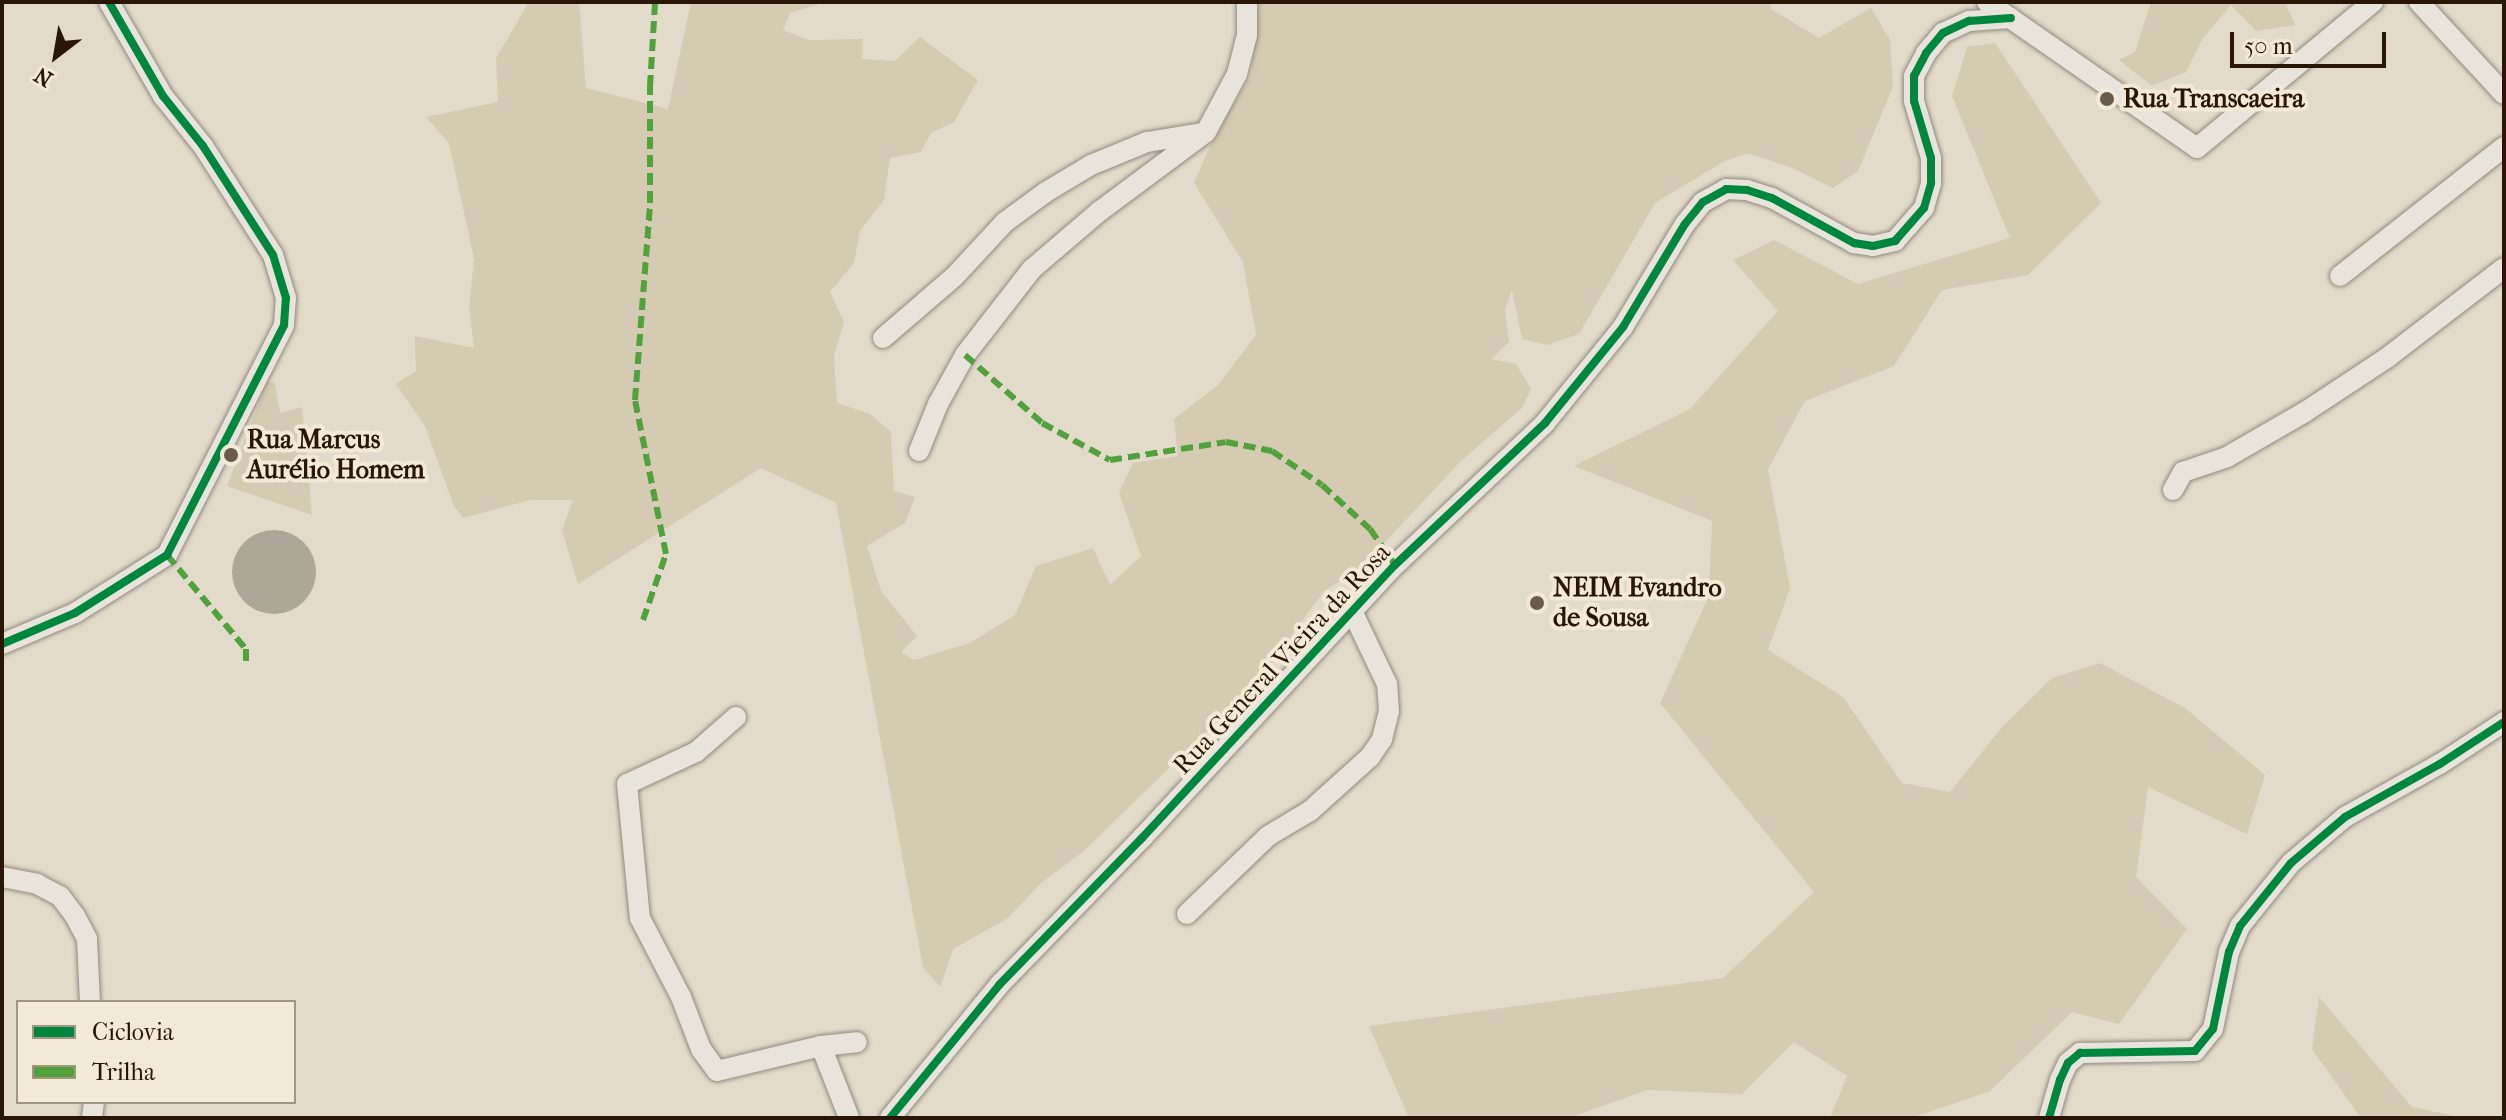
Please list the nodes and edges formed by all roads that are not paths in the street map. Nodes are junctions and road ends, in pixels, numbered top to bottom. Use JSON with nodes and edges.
{"nodes":[{"id":1,"x":109,"y":2,"type":"edge"},
{"id":2,"x":1247,"y":2,"type":"edge"},
{"id":3,"x":1987,"y":2,"type":"edge"},
{"id":4,"x":2373,"y":2,"type":"edge"},
{"id":5,"x":2419,"y":2,"type":"edge"},
{"id":6,"x":2011,"y":18,"type":"junction"},
{"id":7,"x":2504,"y":94,"type":"edge"},
{"id":8,"x":1206,"y":132,"type":"junction"},
{"id":9,"x":2504,"y":147,"type":"edge"},
{"id":10,"x":2504,"y":268,"type":"edge"},
{"id":11,"x":2340,"y":276,"type":"dead end"},
{"id":12,"x":883,"y":338,"type":"dead end"},
{"id":13,"x":919,"y":451,"type":"dead end"},
{"id":14,"x":2173,"y":490,"type":"dead end"},
{"id":15,"x":1353,"y":613,"type":"junction"},
{"id":16,"x":2,"y":644,"type":"edge"},
{"id":17,"x":736,"y":717,"type":"dead end"},
{"id":18,"x":2504,"y":722,"type":"edge"},
{"id":19,"x":2,"y":877,"type":"edge"},
{"id":20,"x":1187,"y":914,"type":"dead end"},
{"id":21,"x":90,"y":1000,"type":"edge"},
{"id":22,"x":857,"y":1042,"type":"dead end"},
{"id":23,"x":821,"y":1046,"type":"junction"},
{"id":24,"x":849,"y":1118,"type":"edge"},
{"id":25,"x":890,"y":1118,"type":"edge"},
{"id":26,"x":2049,"y":1118,"type":"edge"}],
"edges":[{"from":1,"to":16,"type":"street"},
{"from":2,"to":8,"type":"street"},
{"from":3,"to":6,"type":"street"},
{"from":4,"to":6,"type":"street"},
{"from":5,"to":7,"type":"street"},
{"from":6,"to":15,"type":"street","name":"Rua General Vieira da Rosa"},
{"from":8,"to":12,"type":"street"},
{"from":8,"to":13,"type":"street"},
{"from":9,"to":11,"type":"street"},
{"from":10,"to":14,"type":"street"},
{"from":15,"to":20,"type":"street"},
{"from":15,"to":25,"type":"street","name":"Rua General Vieira da Rosa"},
{"from":17,"to":23,"type":"street"},
{"from":18,"to":26,"type":"street"},
{"from":19,"to":21,"type":"street"},
{"from":22,"to":23,"type":"street"},
{"from":23,"to":24,"type":"street"}]}
